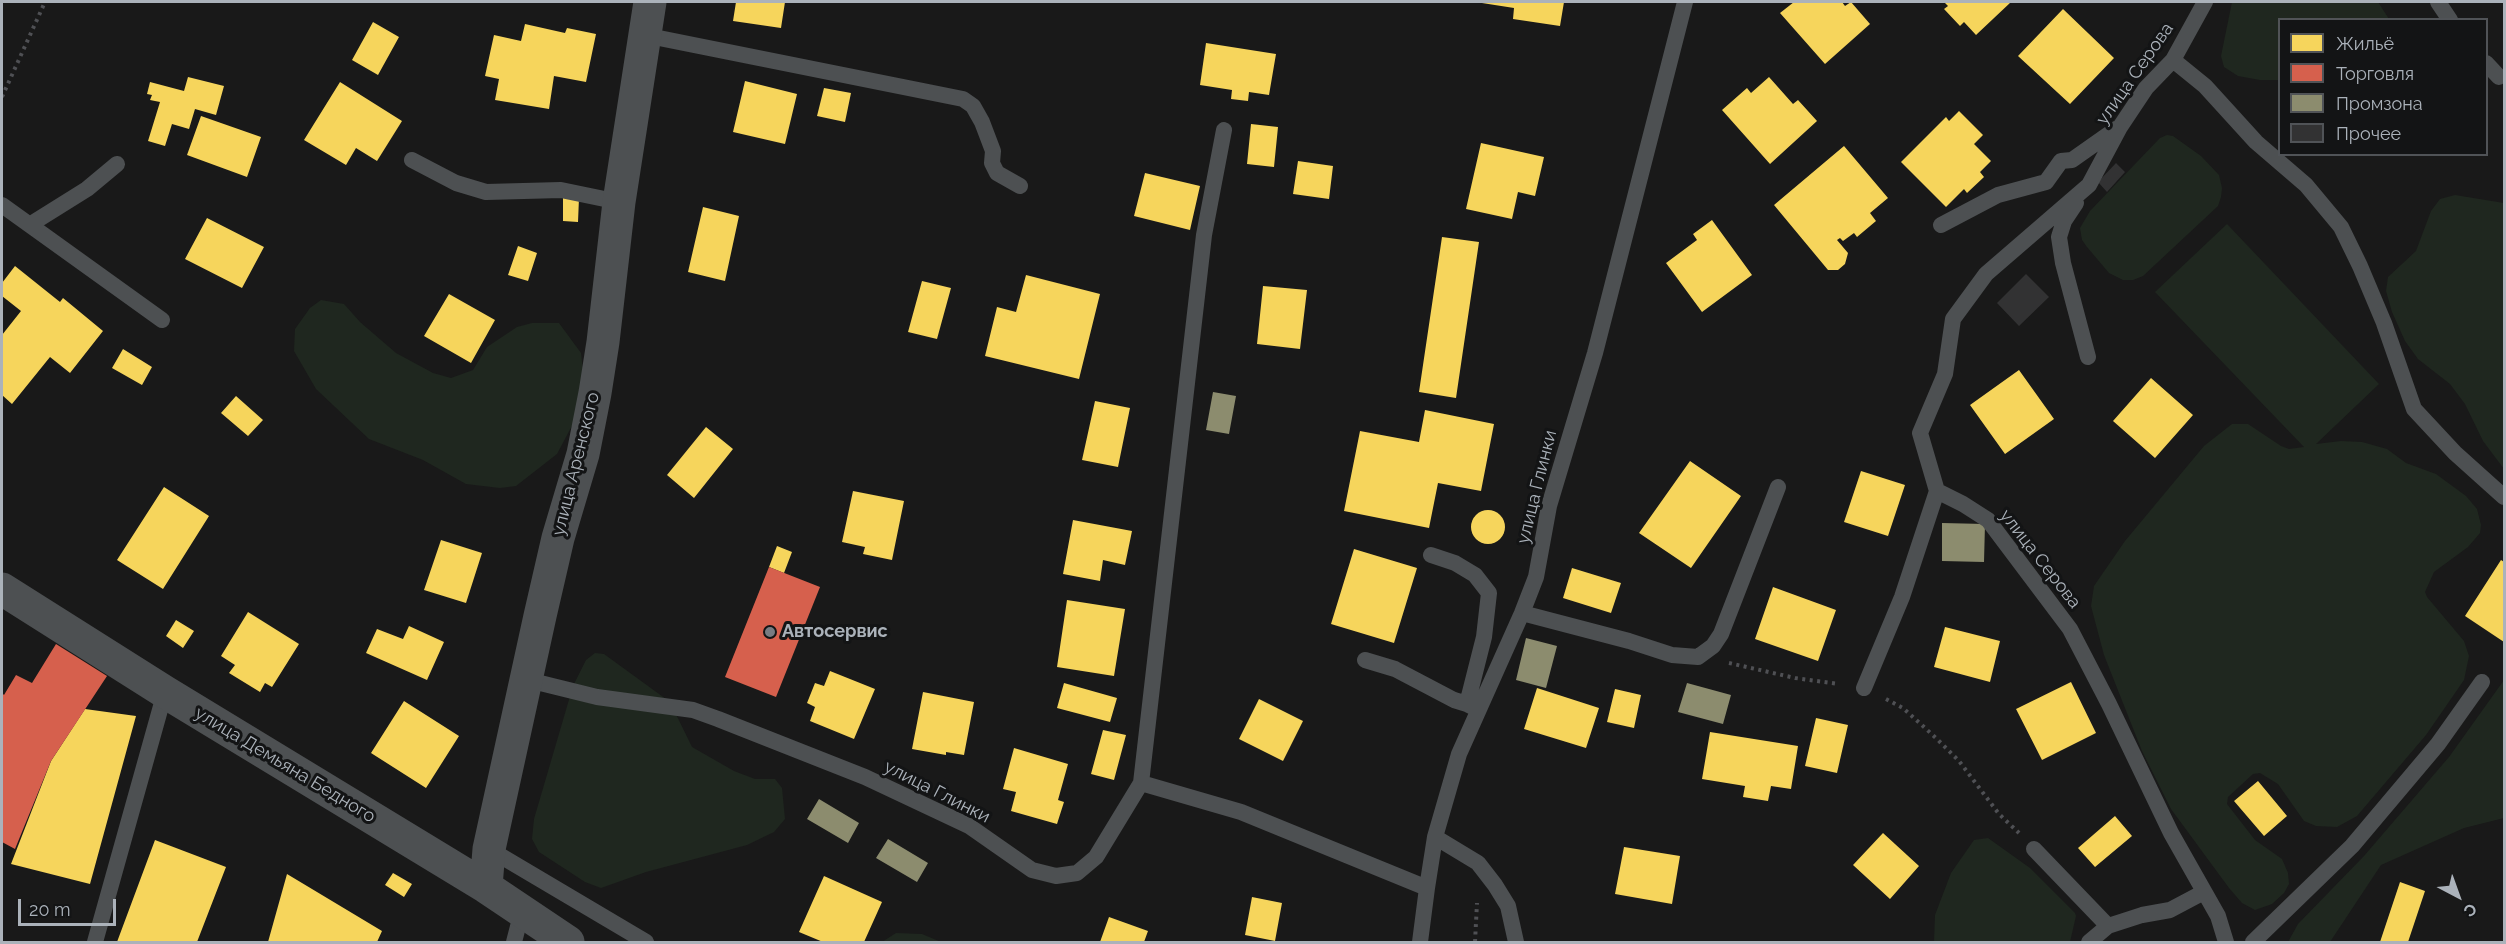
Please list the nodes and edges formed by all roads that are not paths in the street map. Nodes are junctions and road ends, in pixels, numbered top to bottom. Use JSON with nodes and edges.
{"nodes":[{"id":1,"x":650,"y":2,"type":"edge"},
{"id":2,"x":1685,"y":2,"type":"edge"},
{"id":3,"x":2205,"y":2,"type":"edge"},
{"id":4,"x":2438,"y":2,"type":"edge"},
{"id":5,"x":2449,"y":18,"type":"edge"},
{"id":6,"x":644,"y":35,"type":"junction"},
{"id":7,"x":2173,"y":60,"type":"junction"},
{"id":8,"x":2488,"y":64,"type":"edge"},
{"id":9,"x":2499,"y":77,"type":"dead end"},
{"id":10,"x":2120,"y":127,"type":"junction"},
{"id":11,"x":1224,"y":130,"type":"dead end"},
{"id":12,"x":412,"y":160,"type":"dead end"},
{"id":13,"x":117,"y":164,"type":"dead end"},
{"id":14,"x":2088,"y":185,"type":"junction"},
{"id":15,"x":1020,"y":186,"type":"dead end"},
{"id":16,"x":619,"y":202,"type":"junction"},
{"id":17,"x":2,"y":206,"type":"edge"},
{"id":18,"x":31,"y":224,"type":"junction"},
{"id":19,"x":1941,"y":225,"type":"dead end"},
{"id":20,"x":162,"y":320,"type":"dead end"},
{"id":21,"x":2088,"y":357,"type":"dead end"},
{"id":22,"x":1778,"y":487,"type":"dead end"},
{"id":23,"x":1937,"y":491,"type":"junction"},
{"id":24,"x":2505,"y":497,"type":"edge"},
{"id":25,"x":1431,"y":555,"type":"dead end"},
{"id":26,"x":2,"y":589,"type":"edge"},
{"id":27,"x":1522,"y":614,"type":"junction"},
{"id":28,"x":1365,"y":660,"type":"dead end"},
{"id":29,"x":528,"y":680,"type":"junction"},
{"id":30,"x":2482,"y":682,"type":"dead end"},
{"id":31,"x":1864,"y":688,"type":"road end"},
{"id":32,"x":165,"y":692,"type":"junction"},
{"id":33,"x":1472,"y":706,"type":"junction"},
{"id":34,"x":1141,"y":783,"type":"junction"},
{"id":35,"x":1435,"y":837,"type":"junction"},
{"id":36,"x":489,"y":849,"type":"junction"},
{"id":37,"x":2034,"y":849,"type":"road end"},
{"id":38,"x":486,"y":887,"type":"junction"},
{"id":39,"x":1427,"y":888,"type":"junction"},
{"id":40,"x":2204,"y":892,"type":"junction"},
{"id":41,"x":522,"y":911,"type":"junction"},
{"id":42,"x":2108,"y":926,"type":"junction"},
{"id":43,"x":95,"y":942,"type":"edge"},
{"id":44,"x":514,"y":942,"type":"edge"},
{"id":45,"x":568,"y":942,"type":"edge"},
{"id":46,"x":646,"y":942,"type":"edge"},
{"id":47,"x":1420,"y":942,"type":"edge"},
{"id":48,"x":1516,"y":942,"type":"edge"},
{"id":49,"x":2089,"y":942,"type":"edge"},
{"id":50,"x":2226,"y":942,"type":"edge"},
{"id":51,"x":2253,"y":942,"type":"edge"}],
"edges":[{"from":1,"to":6,"type":"street","name":"улица Аренского"},
{"from":2,"to":27,"type":"lane","name":"улица Глинки"},
{"from":3,"to":7,"type":"lane","name":"улица Серова"},
{"from":4,"to":5,"type":"lane"},
{"from":6,"to":15,"type":"lane"},
{"from":6,"to":16,"type":"street","name":"улица Аренского"},
{"from":7,"to":10,"type":"lane","name":"улица Серова"},
{"from":7,"to":24,"type":"lane"},
{"from":8,"to":9,"type":"lane"},
{"from":10,"to":14,"type":"lane","name":"улица Серова"},
{"from":10,"to":19,"type":"lane"},
{"from":11,"to":34,"type":"lane","name":"улица Глинки"},
{"from":12,"to":16,"type":"lane"},
{"from":13,"to":18,"type":"lane"},
{"from":14,"to":21,"type":"lane"},
{"from":14,"to":23,"type":"lane","name":"улица Серова"},
{"from":16,"to":29,"type":"street","name":"улица Аренского"},
{"from":17,"to":18,"type":"lane"},
{"from":18,"to":20,"type":"lane"},
{"from":22,"to":27,"type":"lane"},
{"from":23,"to":31,"type":"lane"},
{"from":23,"to":40,"type":"lane","name":"улица Серова"},
{"from":25,"to":33,"type":"lane"},
{"from":26,"to":32,"type":"street","name":"улица Демьяна Бедного"},
{"from":27,"to":33,"type":"lane","name":"улица Глинки"},
{"from":28,"to":33,"type":"lane"},
{"from":29,"to":34,"type":"lane","name":"улица Глинки"},
{"from":29,"to":36,"type":"street","name":"улица Аренского"},
{"from":30,"to":51,"type":"lane"},
{"from":32,"to":38,"type":"street","name":"улица Демьяна Бедного"},
{"from":32,"to":43,"type":"lane"},
{"from":33,"to":35,"type":"lane","name":"улица Глинки"},
{"from":34,"to":39,"type":"lane"},
{"from":35,"to":39,"type":"lane","name":"улица Глинки"},
{"from":35,"to":48,"type":"lane"},
{"from":36,"to":38,"type":"street","name":"улица Аренского"},
{"from":36,"to":46,"type":"lane"},
{"from":37,"to":42,"type":"lane"},
{"from":38,"to":41,"type":"street","name":"улица Демьяна Бедного"},
{"from":39,"to":47,"type":"lane","name":"улица Глинки"},
{"from":40,"to":42,"type":"lane"},
{"from":40,"to":50,"type":"lane","name":"улица Серова"},
{"from":41,"to":44,"type":"lane"},
{"from":41,"to":45,"type":"street","name":"улица Демьяна Бедного"},
{"from":42,"to":49,"type":"lane"}]}
